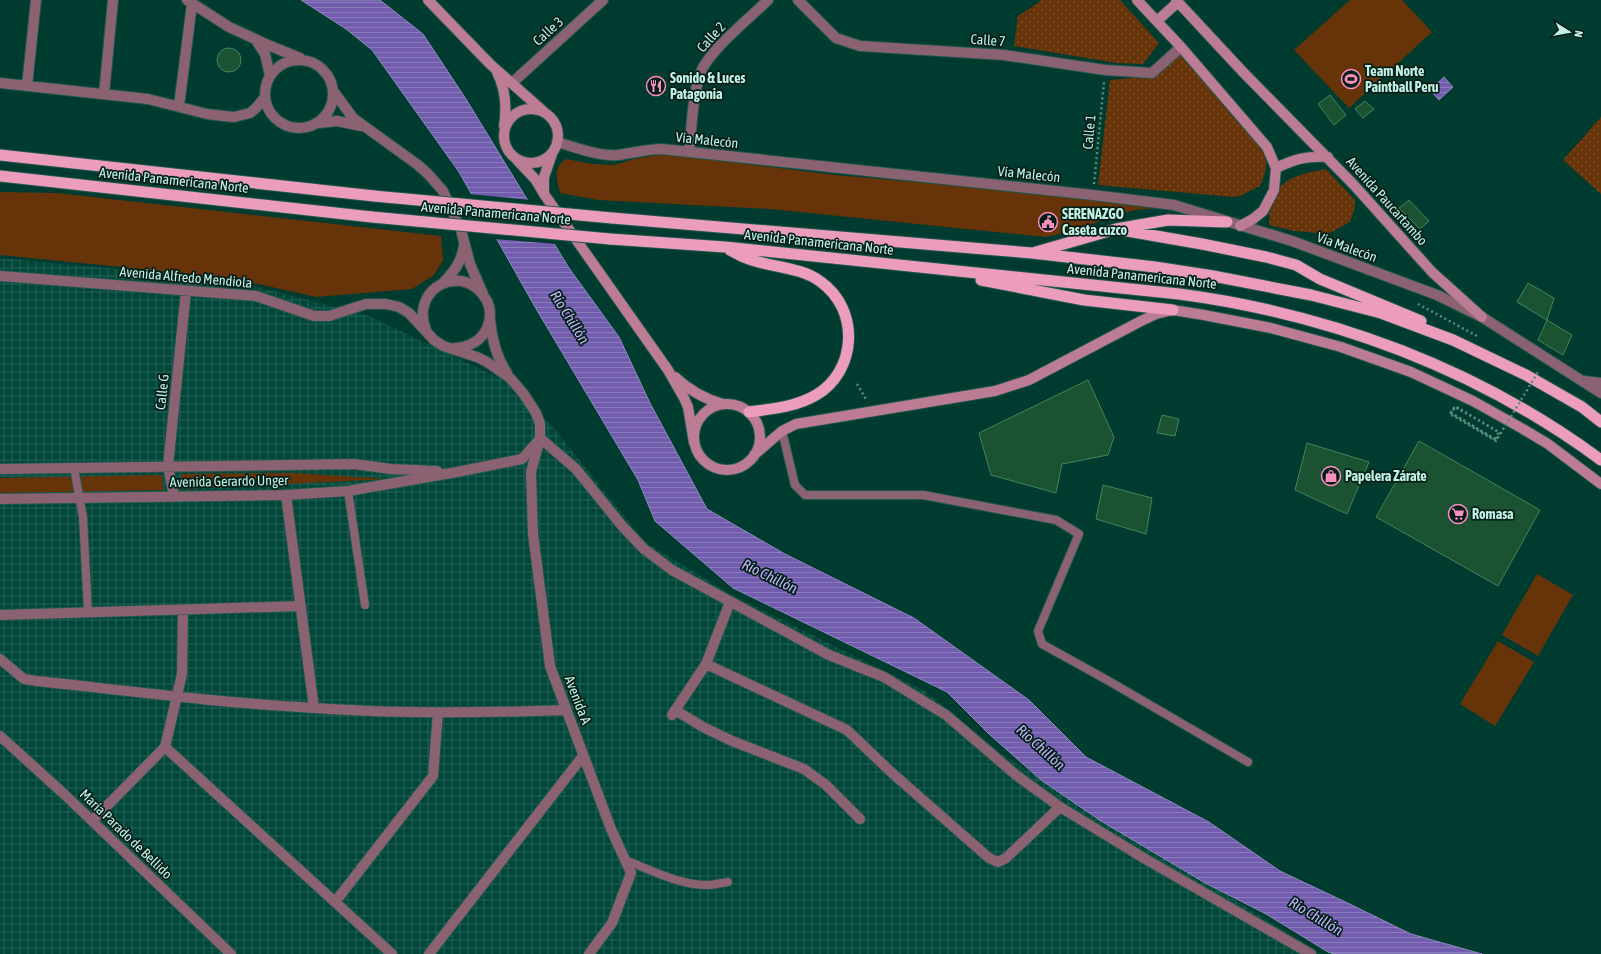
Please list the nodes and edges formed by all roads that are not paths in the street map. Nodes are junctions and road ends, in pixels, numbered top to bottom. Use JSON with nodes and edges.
{"nodes":[{"id":1,"x":36,"y":0,"type":"edge"},
{"id":2,"x":113,"y":0,"type":"edge"},
{"id":3,"x":603,"y":0,"type":"edge"},
{"id":4,"x":768,"y":0,"type":"edge"},
{"id":5,"x":798,"y":0,"type":"edge"},
{"id":6,"x":1137,"y":0,"type":"edge"},
{"id":7,"x":430,"y":1,"type":"edge"},
{"id":8,"x":1177,"y":1,"type":"edge"},
{"id":9,"x":189,"y":2,"type":"edge"},
{"id":10,"x":1157,"y":21,"type":"junction"},
{"id":11,"x":254,"y":38,"type":"junction"},
{"id":12,"x":1182,"y":47,"type":"junction"},
{"id":13,"x":308,"y":61,"type":"junction"},
{"id":14,"x":490,"y":64,"type":"junction"},
{"id":15,"x":270,"y":76,"type":"junction"},
{"id":16,"x":0,"y":83,"type":"edge"},
{"id":17,"x":512,"y":83,"type":"junction"},
{"id":18,"x":27,"y":86,"type":"junction"},
{"id":19,"x":334,"y":92,"type":"junction"},
{"id":20,"x":104,"y":94,"type":"junction"},
{"id":21,"x":264,"y":97,"type":"junction"},
{"id":22,"x":179,"y":106,"type":"junction"},
{"id":23,"x":544,"y":113,"type":"junction"},
{"id":24,"x":319,"y":123,"type":"junction"},
{"id":25,"x":370,"y":130,"type":"junction"},
{"id":26,"x":504,"y":130,"type":"junction"},
{"id":27,"x":556,"y":146,"type":"junction"},
{"id":28,"x":689,"y":152,"type":"junction"},
{"id":29,"x":0,"y":155,"type":"edge"},
{"id":30,"x":1328,"y":157,"type":"junction"},
{"id":31,"x":517,"y":160,"type":"junction"},
{"id":32,"x":1276,"y":168,"type":"junction"},
{"id":33,"x":0,"y":176,"type":"edge"},
{"id":34,"x":544,"y":194,"type":"junction"},
{"id":35,"x":1227,"y":222,"type":"junction"},
{"id":36,"x":1240,"y":226,"type":"junction"},
{"id":37,"x":1116,"y":229,"type":"junction"},
{"id":38,"x":464,"y":244,"type":"junction"},
{"id":39,"x":724,"y":247,"type":"junction"},
{"id":40,"x":1032,"y":253,"type":"junction"},
{"id":41,"x":934,"y":269,"type":"junction"},
{"id":42,"x":0,"y":276,"type":"edge"},
{"id":43,"x":441,"y":284,"type":"junction"},
{"id":44,"x":186,"y":291,"type":"junction"},
{"id":45,"x":483,"y":294,"type":"junction"},
{"id":46,"x":1174,"y":310,"type":"junction"},
{"id":47,"x":490,"y":316,"type":"junction"},
{"id":48,"x":1482,"y":317,"type":"junction"},
{"id":49,"x":427,"y":332,"type":"junction"},
{"id":50,"x":1453,"y":340,"type":"junction"},
{"id":51,"x":454,"y":348,"type":"junction"},
{"id":52,"x":668,"y":370,"type":"junction"},
{"id":53,"x":510,"y":378,"type":"junction"},
{"id":54,"x":1584,"y":381,"type":"junction"},
{"id":55,"x":1601,"y":383,"type":"edge"},
{"id":56,"x":1601,"y":393,"type":"edge"},
{"id":57,"x":724,"y":404,"type":"junction"},
{"id":58,"x":749,"y":412,"type":"junction"},
{"id":59,"x":1601,"y":422,"type":"edge"},
{"id":60,"x":782,"y":430,"type":"junction"},
{"id":61,"x":540,"y":438,"type":"junction"},
{"id":62,"x":694,"y":443,"type":"junction"},
{"id":63,"x":754,"y":454,"type":"junction"},
{"id":64,"x":1601,"y":460,"type":"edge"},
{"id":65,"x":168,"y":466,"type":"junction"},
{"id":66,"x":74,"y":468,"type":"junction"},
{"id":67,"x":0,"y":470,"type":"edge"},
{"id":68,"x":457,"y":472,"type":"junction"},
{"id":69,"x":1601,"y":484,"type":"edge"},
{"id":70,"x":348,"y":491,"type":"junction"},
{"id":71,"x":286,"y":495,"type":"junction"},
{"id":72,"x":174,"y":496,"type":"junction"},
{"id":73,"x":80,"y":498,"type":"junction"},
{"id":74,"x":0,"y":499,"type":"edge"},
{"id":75,"x":730,"y":602,"type":"junction"},
{"id":76,"x":365,"y":605,"type":"dead end"},
{"id":77,"x":301,"y":606,"type":"junction"},
{"id":78,"x":183,"y":610,"type":"junction"},
{"id":79,"x":88,"y":613,"type":"junction"},
{"id":80,"x":0,"y":615,"type":"edge"},
{"id":81,"x":0,"y":659,"type":"edge"},
{"id":82,"x":706,"y":664,"type":"junction"},
{"id":83,"x":178,"y":696,"type":"junction"},
{"id":84,"x":314,"y":708,"type":"junction"},
{"id":85,"x":566,"y":710,"type":"junction"},
{"id":86,"x":438,"y":712,"type":"junction"},
{"id":87,"x":0,"y":736,"type":"edge"},
{"id":88,"x":165,"y":747,"type":"junction"},
{"id":89,"x":583,"y":756,"type":"junction"},
{"id":90,"x":1248,"y":762,"type":"dead end"},
{"id":91,"x":1060,"y":807,"type":"junction"},
{"id":92,"x":860,"y":819,"type":"dead end"},
{"id":93,"x":92,"y":821,"type":"junction"},
{"id":94,"x":625,"y":860,"type":"junction"},
{"id":95,"x":728,"y":882,"type":"dead end"},
{"id":96,"x":335,"y":902,"type":"junction"},
{"id":97,"x":232,"y":954,"type":"edge"},
{"id":98,"x":392,"y":954,"type":"edge"},
{"id":99,"x":429,"y":954,"type":"edge"},
{"id":100,"x":589,"y":954,"type":"edge"},
{"id":101,"x":1311,"y":954,"type":"edge"}],
"edges":[{"from":1,"to":18,"type":"street"},
{"from":2,"to":20,"type":"street"},
{"from":3,"to":17,"type":"street","name":"Calle 3"},
{"from":4,"to":28,"type":"street","name":"Calle 2"},
{"from":5,"to":12,"type":"street","name":"Calle 7"},
{"from":6,"to":10,"type":"main road"},
{"from":7,"to":14,"type":"main road"},
{"from":8,"to":10,"type":"main road"},
{"from":8,"to":30,"type":"main road","name":"Avenida Paucartambo"},
{"from":9,"to":11,"type":"street"},
{"from":9,"to":22,"type":"street"},
{"from":10,"to":12,"type":"main road"},
{"from":11,"to":13,"type":"street"},
{"from":11,"to":15,"type":"street"},
{"from":12,"to":32,"type":"main road"},
{"from":13,"to":15,"type":"street"},
{"from":13,"to":19,"type":"street"},
{"from":14,"to":17,"type":"main road"},
{"from":14,"to":26,"type":"main road"},
{"from":15,"to":21,"type":"street"},
{"from":16,"to":18,"type":"street"},
{"from":17,"to":23,"type":"main road"},
{"from":18,"to":20,"type":"street"},
{"from":19,"to":24,"type":"street"},
{"from":19,"to":25,"type":"street"},
{"from":20,"to":22,"type":"street"},
{"from":21,"to":22,"type":"street"},
{"from":21,"to":24,"type":"street"},
{"from":23,"to":26,"type":"main road"},
{"from":23,"to":27,"type":"main road"},
{"from":24,"to":25,"type":"street"},
{"from":25,"to":38,"type":"street"},
{"from":26,"to":31,"type":"main road"},
{"from":27,"to":28,"type":"street","name":"Vía Malecón"},
{"from":27,"to":31,"type":"main road"},
{"from":27,"to":34,"type":"main road"},
{"from":28,"to":35,"type":"street","name":"Vía Malecón"},
{"from":29,"to":40,"type":"highway","name":"Avenida Panamericana Norte","bridge":true},
{"from":30,"to":32,"type":"main road"},
{"from":30,"to":48,"type":"main road","name":"Avenida Paucartambo"},
{"from":31,"to":34,"type":"main road"},
{"from":32,"to":36,"type":"main road"},
{"from":33,"to":39,"type":"highway","name":"Avenida Panamericana Norte","bridge":true},
{"from":34,"to":52,"type":"main road"},
{"from":35,"to":36,"type":"street","name":"Vía Malecón"},
{"from":35,"to":37,"type":"highway"},
{"from":36,"to":48,"type":"street","name":"Vía Malecón"},
{"from":37,"to":40,"type":"highway"},
{"from":37,"to":50,"type":"highway"},
{"from":38,"to":43,"type":"street"},
{"from":38,"to":45,"type":"street"},
{"from":39,"to":41,"type":"highway","name":"Avenida Panamericana Norte"},
{"from":39,"to":58,"type":"highway"},
{"from":40,"to":50,"type":"highway","name":"Avenida Panamericana Norte"},
{"from":41,"to":46,"type":"highway"},
{"from":41,"to":64,"type":"highway","name":"Avenida Panamericana Norte"},
{"from":42,"to":44,"type":"street","name":"Avenida Alfredo Mendiola"},
{"from":43,"to":45,"type":"street"},
{"from":43,"to":49,"type":"street"},
{"from":44,"to":49,"type":"street","name":"Avenida Alfredo Mendiola"},
{"from":44,"to":65,"type":"street","name":"Calle G"},
{"from":45,"to":47,"type":"street"},
{"from":46,"to":60,"type":"main road"},
{"from":46,"to":69,"type":"main road"},
{"from":47,"to":51,"type":"street"},
{"from":47,"to":53,"type":"street"},
{"from":48,"to":54,"type":"street","name":"Avenida Paucartambo"},
{"from":49,"to":51,"type":"street","name":"Avenida Alfredo Mendiola"},
{"from":50,"to":59,"type":"highway","name":"Avenida Panamericana Norte"},
{"from":51,"to":53,"type":"street","name":"Avenida Alfredo Mendiola"},
{"from":52,"to":57,"type":"main road"},
{"from":52,"to":62,"type":"main road"},
{"from":53,"to":61,"type":"street","name":"Avenida Alfredo Mendiola"},
{"from":54,"to":55,"type":"street"},
{"from":54,"to":56,"type":"street","name":"Avenida Paucartambo"},
{"from":57,"to":58,"type":"main road"},
{"from":57,"to":62,"type":"main road"},
{"from":58,"to":63,"type":"main road"},
{"from":60,"to":63,"type":"main road"},
{"from":60,"to":90,"type":"lane"},
{"from":61,"to":68,"type":"street","name":"Avenida Gerardo Unger"},
{"from":61,"to":75,"type":"street"},
{"from":61,"to":85,"type":"street","name":"Avenida A"},
{"from":62,"to":63,"type":"main road"},
{"from":65,"to":66,"type":"street","name":"Avenida Gerardo Unger"},
{"from":65,"to":68,"type":"street","name":"Avenida Gerardo Unger"},
{"from":65,"to":72,"type":"street","name":"Calle G"},
{"from":66,"to":67,"type":"street","name":"Avenida Gerardo Unger"},
{"from":66,"to":73,"type":"lane"},
{"from":68,"to":70,"type":"street","name":"Avenida Gerardo Unger"},
{"from":70,"to":71,"type":"street","name":"Avenida Gerardo Unger"},
{"from":70,"to":76,"type":"lane"},
{"from":71,"to":72,"type":"street","name":"Avenida Gerardo Unger"},
{"from":71,"to":77,"type":"street"},
{"from":72,"to":73,"type":"street","name":"Avenida Gerardo Unger"},
{"from":73,"to":74,"type":"street","name":"Avenida Gerardo Unger"},
{"from":73,"to":79,"type":"lane"},
{"from":75,"to":82,"type":"street"},
{"from":75,"to":91,"type":"street"},
{"from":77,"to":78,"type":"street"},
{"from":77,"to":84,"type":"street"},
{"from":78,"to":79,"type":"street"},
{"from":78,"to":83,"type":"street"},
{"from":79,"to":80,"type":"street"},
{"from":81,"to":83,"type":"street"},
{"from":82,"to":91,"type":"street"},
{"from":82,"to":92,"type":"street"},
{"from":83,"to":84,"type":"street"},
{"from":83,"to":88,"type":"street"},
{"from":84,"to":86,"type":"street"},
{"from":85,"to":86,"type":"street"},
{"from":85,"to":89,"type":"street","name":"Avenida A"},
{"from":86,"to":96,"type":"street"},
{"from":87,"to":93,"type":"street","name":"María Parado de Bellido"},
{"from":88,"to":93,"type":"street"},
{"from":88,"to":96,"type":"street"},
{"from":89,"to":94,"type":"street","name":"Avenida A"},
{"from":89,"to":99,"type":"street"},
{"from":91,"to":101,"type":"street"},
{"from":93,"to":97,"type":"street","name":"María Parado de Bellido"},
{"from":94,"to":95,"type":"lane"},
{"from":94,"to":100,"type":"street","name":"Avenida A"},
{"from":96,"to":98,"type":"street"}]}
